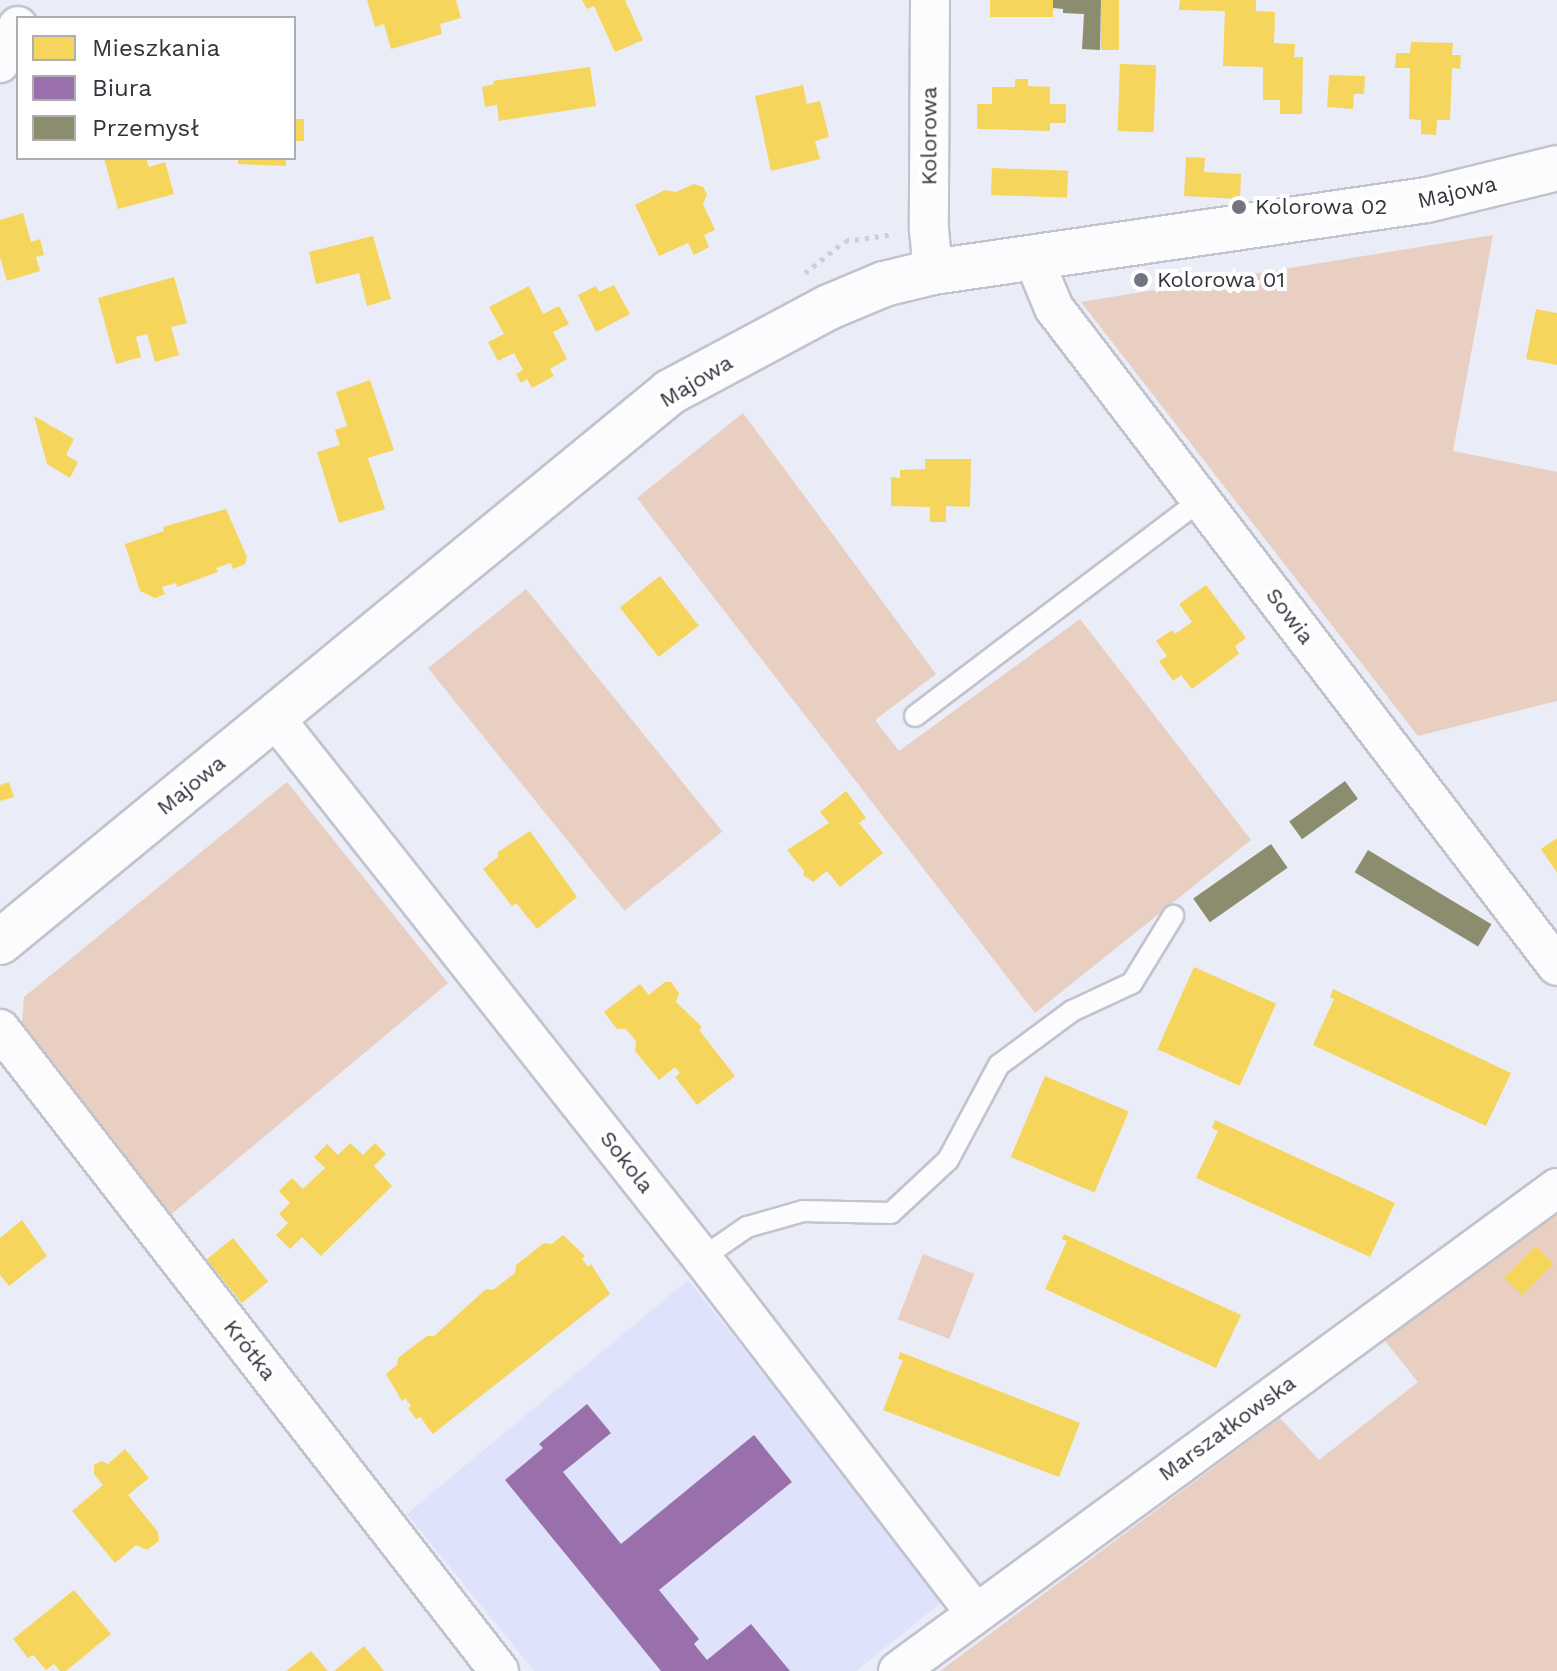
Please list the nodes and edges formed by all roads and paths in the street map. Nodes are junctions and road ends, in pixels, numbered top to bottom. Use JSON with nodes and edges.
{"nodes":[{"id":1,"x":930,"y":0,"type":"edge"},
{"id":2,"x":16,"y":30,"type":"edge"},
{"id":3,"x":0,"y":63,"type":"edge"},
{"id":4,"x":1557,"y":168,"type":"edge"},
{"id":5,"x":1034,"y":260,"type":"junction"},
{"id":6,"x":933,"y":272,"type":"junction"},
{"id":7,"x":1201,"y":500,"type":"junction"},
{"id":8,"x":915,"y":716,"type":"dead end"},
{"id":9,"x":274,"y":717,"type":"junction"},
{"id":10,"x":1173,"y":916,"type":"dead end"},
{"id":11,"x":0,"y":942,"type":"edge"},
{"id":12,"x":1557,"y":966,"type":"edge"},
{"id":13,"x":0,"y":1029,"type":"edge"},
{"id":14,"x":1557,"y":1188,"type":"edge"},
{"id":15,"x":702,"y":1258,"type":"junction"},
{"id":16,"x":975,"y":1612,"type":"junction"},
{"id":17,"x":499,"y":1671,"type":"edge"},
{"id":18,"x":898,"y":1671,"type":"edge"}],
"edges":[{"from":1,"to":6,"type":"street","name":"Kolorowa"},
{"from":2,"to":3,"type":"street"},
{"from":4,"to":5,"type":"street","name":"Majowa"},
{"from":5,"to":6,"type":"street","name":"Majowa"},
{"from":5,"to":7,"type":"street","name":"Sowia"},
{"from":6,"to":9,"type":"street","name":"Majowa"},
{"from":7,"to":8,"type":"lane"},
{"from":7,"to":12,"type":"street","name":"Sowia"},
{"from":9,"to":11,"type":"street","name":"Majowa"},
{"from":9,"to":15,"type":"street","name":"Sokola"},
{"from":10,"to":15,"type":"lane"},
{"from":13,"to":17,"type":"street","name":"Krótka"},
{"from":14,"to":16,"type":"street","name":"Marszałkowska"},
{"from":15,"to":16,"type":"street","name":"Sokola"},
{"from":16,"to":18,"type":"street","name":"Marszałkowska"}]}
